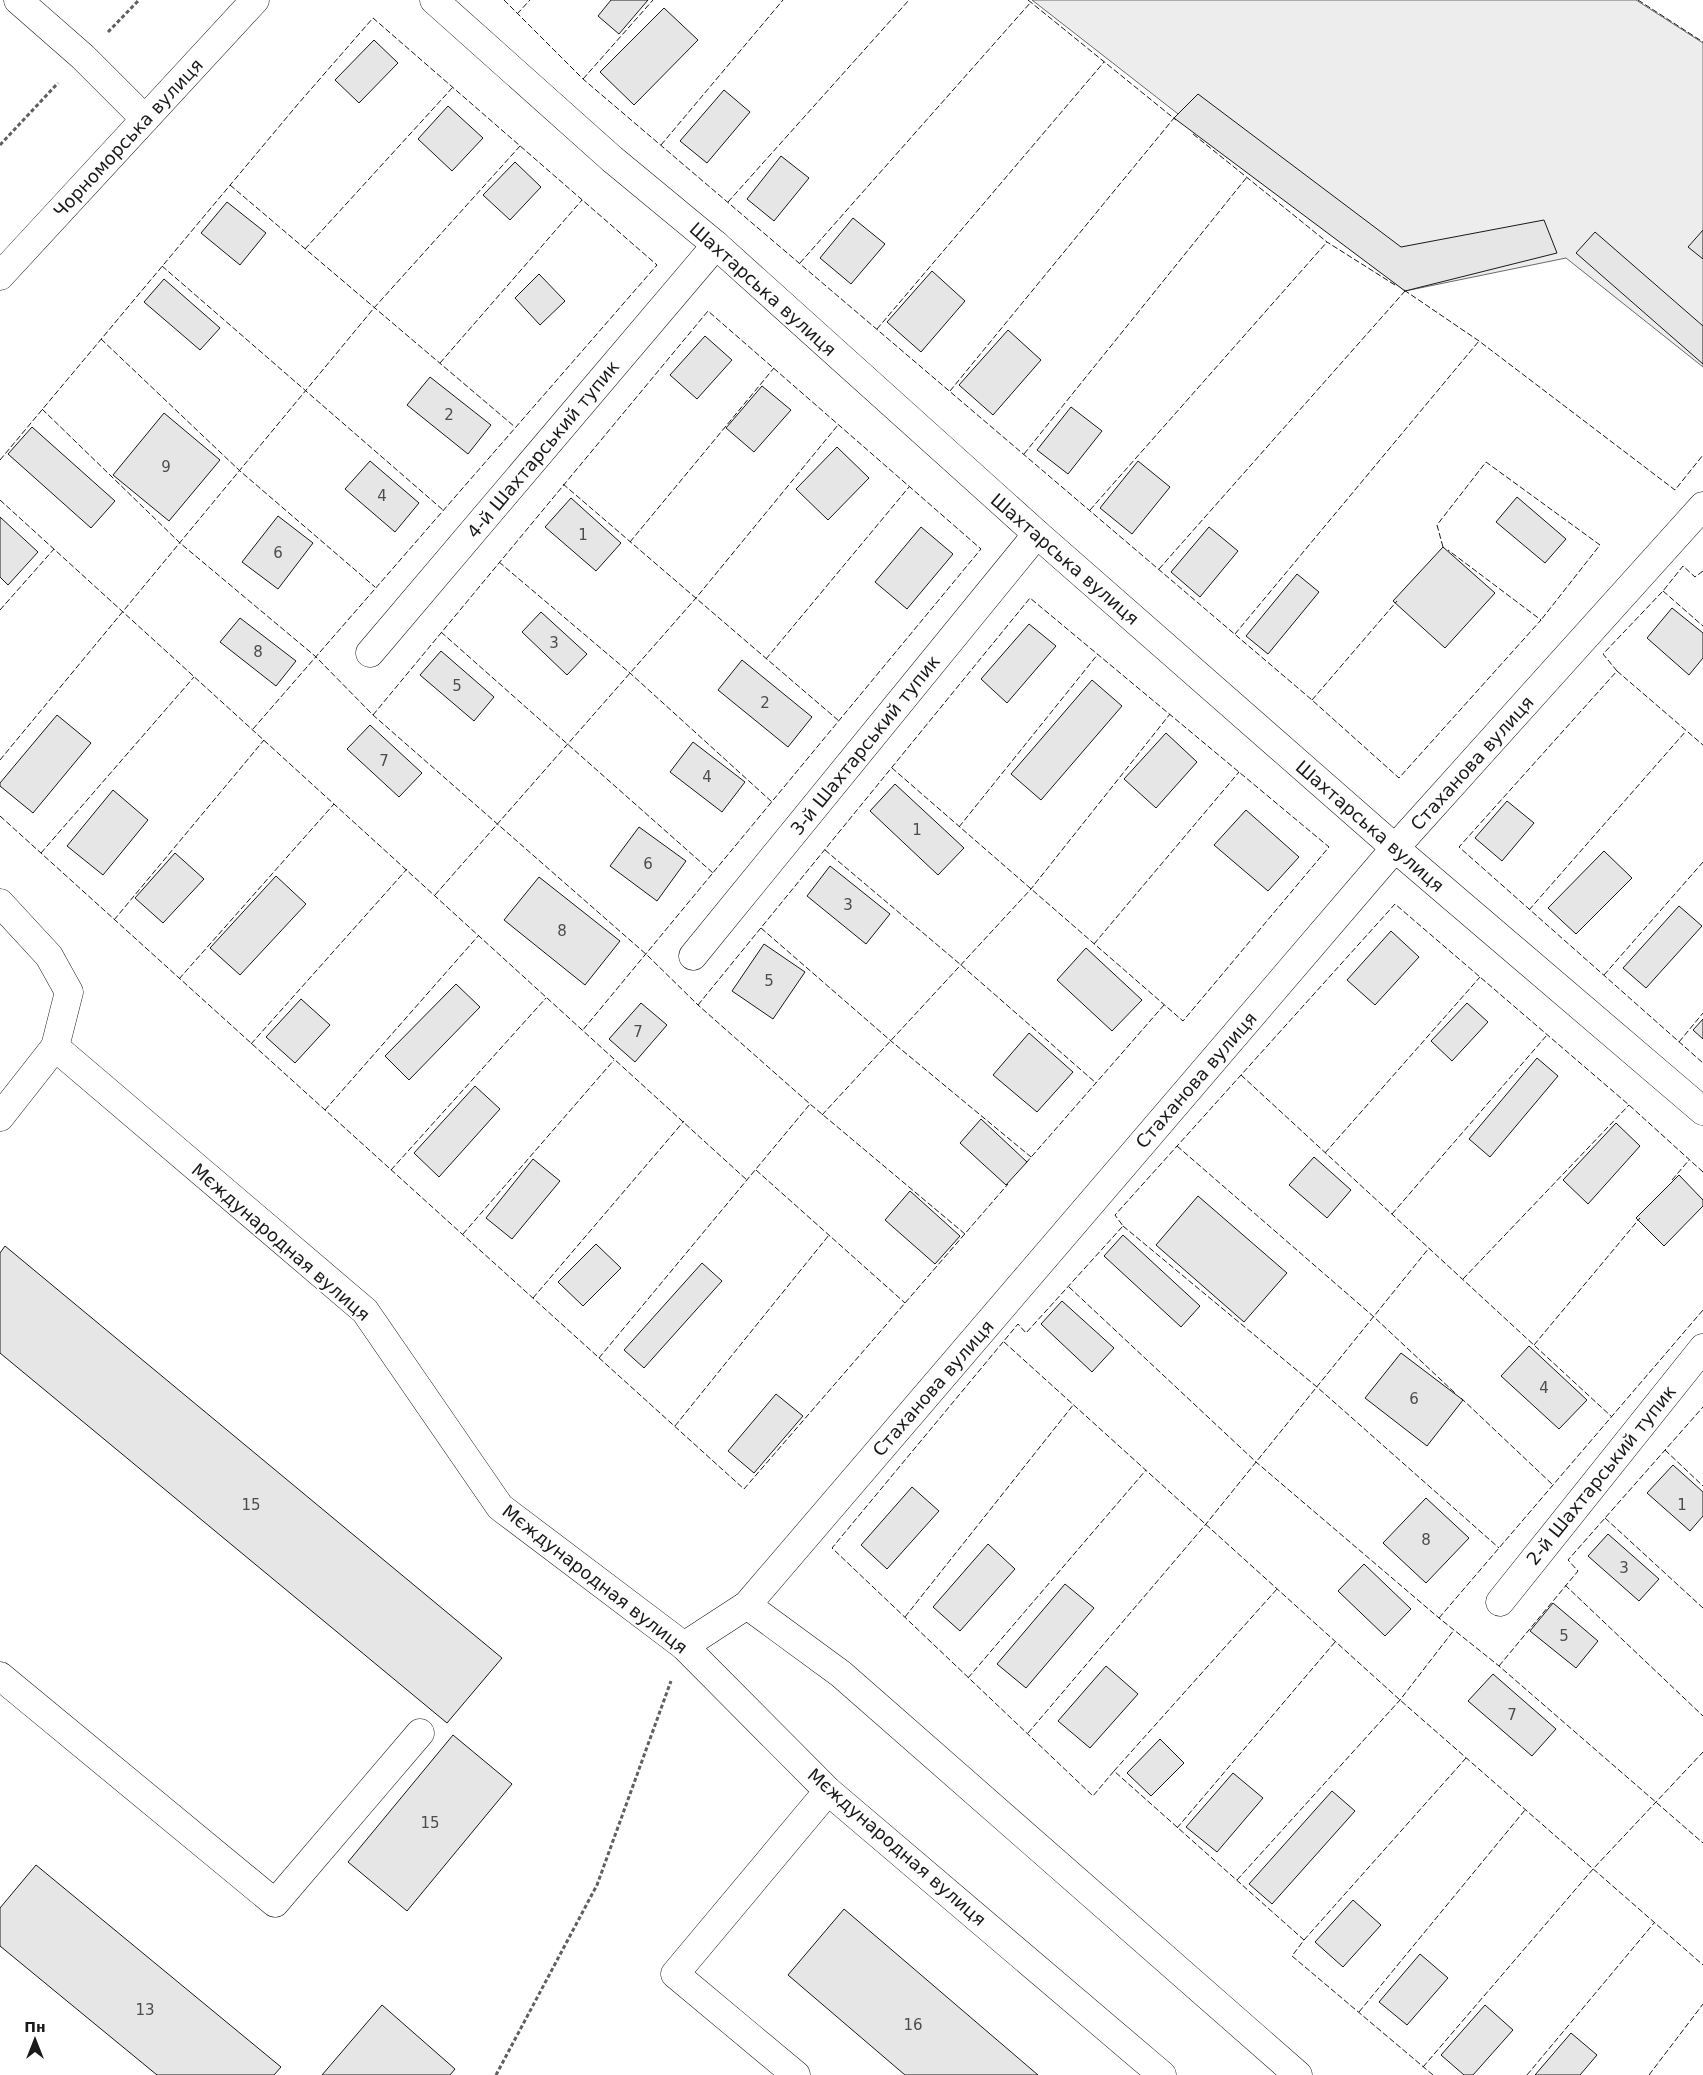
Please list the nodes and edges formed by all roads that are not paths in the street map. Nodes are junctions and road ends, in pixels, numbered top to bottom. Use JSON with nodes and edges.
{"nodes":[{"id":1,"x":18,"y":0,"type":"edge"},
{"id":2,"x":255,"y":0,"type":"edge"},
{"id":3,"x":434,"y":0,"type":"edge"},
{"id":4,"x":146,"y":119,"type":"junction"},
{"id":5,"x":716,"y":245,"type":"junction"},
{"id":6,"x":0,"y":276,"type":"edge"},
{"id":7,"x":1703,"y":506,"type":"edge"},
{"id":8,"x":1037,"y":534,"type":"junction"},
{"id":9,"x":370,"y":653,"type":"dead end"},
{"id":10,"x":1395,"y":848,"type":"junction"},
{"id":11,"x":0,"y":903,"type":"edge"},
{"id":12,"x":693,"y":956,"type":"dead end"},
{"id":13,"x":55,"y":1047,"type":"junction"},
{"id":14,"x":1703,"y":1111,"type":"edge"},
{"id":15,"x":0,"y":1117,"type":"edge"},
{"id":16,"x":1703,"y":1348,"type":"edge"},
{"id":17,"x":1500,"y":1602,"type":"dead end"},
{"id":18,"x":747,"y":1605,"type":"junction"},
{"id":19,"x":684,"y":1646,"type":"junction"},
{"id":20,"x":0,"y":1676,"type":"edge"},
{"id":21,"x":420,"y":1733,"type":"dead end"},
{"id":22,"x":828,"y":1791,"type":"junction"},
{"id":23,"x":796,"y":2075,"type":"edge"},
{"id":24,"x":1162,"y":2075,"type":"edge"},
{"id":25,"x":1298,"y":2075,"type":"edge"}],
"edges":[{"from":1,"to":4,"type":"street"},
{"from":2,"to":4,"type":"street","name":"Чорноморська вулиця"},
{"from":3,"to":5,"type":"street","name":"Шахтарська вулиця"},
{"from":4,"to":6,"type":"street","name":"Чорноморська вулиця"},
{"from":5,"to":8,"type":"street","name":"Шахтарська вулиця"},
{"from":5,"to":9,"type":"street","name":"4-й Шахтарський тупик"},
{"from":7,"to":10,"type":"street","name":"Стаханова вулиця"},
{"from":8,"to":10,"type":"street","name":"Шахтарська вулиця"},
{"from":8,"to":12,"type":"street","name":"3-й Шахтарський тупик"},
{"from":10,"to":14,"type":"street","name":"Шахтарська вулиця"},
{"from":10,"to":18,"type":"street","name":"Стаханова вулиця"},
{"from":11,"to":13,"type":"street"},
{"from":13,"to":15,"type":"street"},
{"from":13,"to":19,"type":"street","name":"Мєждународная вулиця"},
{"from":16,"to":17,"type":"street","name":"2-й Шахтарський тупик"},
{"from":18,"to":19,"type":"street","name":"Стаханова вулиця"},
{"from":18,"to":25,"type":"street"},
{"from":19,"to":22,"type":"street","name":"Мєждународная вулиця"},
{"from":20,"to":21,"type":"street"},
{"from":22,"to":23,"type":"street"},
{"from":22,"to":24,"type":"street","name":"Мєждународная вулиця"}]}
